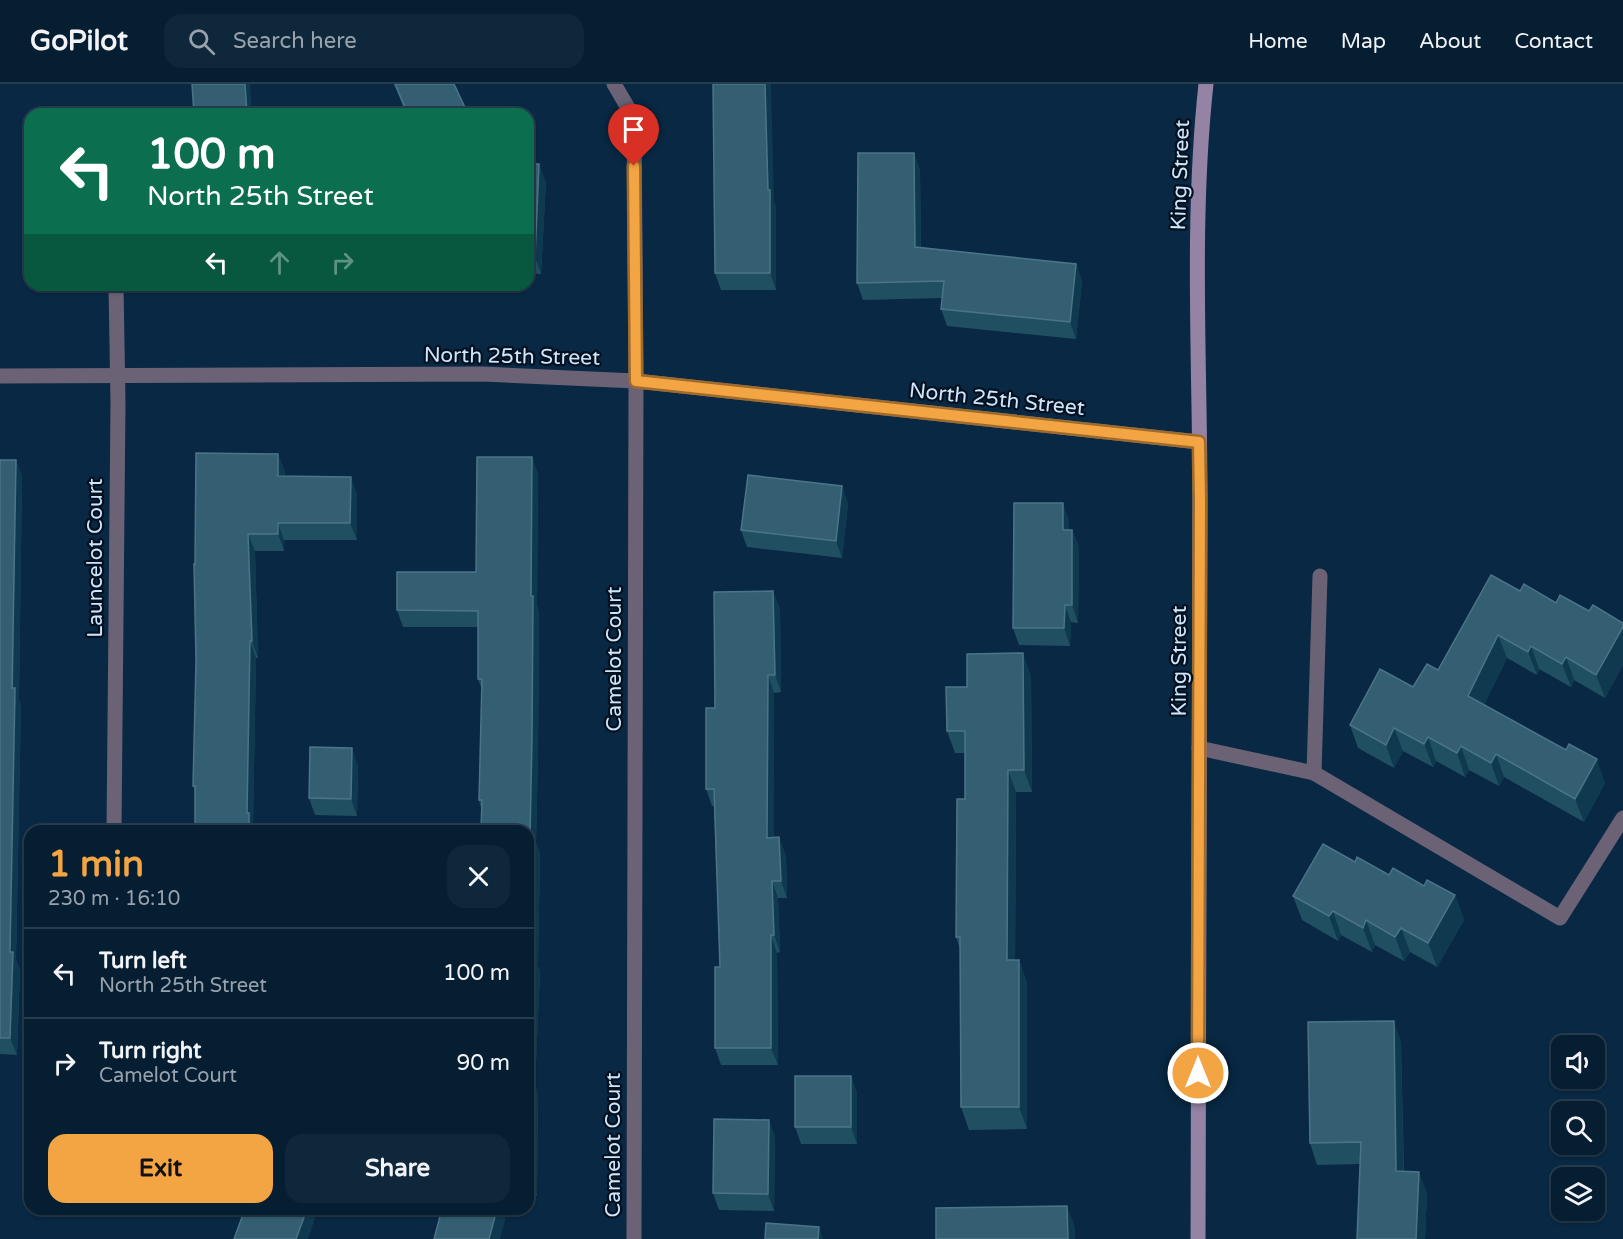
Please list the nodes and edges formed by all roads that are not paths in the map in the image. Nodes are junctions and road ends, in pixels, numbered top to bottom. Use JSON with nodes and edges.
{"nodes":[{"id":1,"x":614,"y":84,"type":"edge"},
{"id":2,"x":1206,"y":84,"type":"edge"},
{"id":3,"x":116,"y":291,"type":"edge"},
{"id":4,"x":0,"y":376,"type":"edge"},
{"id":5,"x":118,"y":377,"type":"junction"},
{"id":6,"x":636,"y":381,"type":"junction"},
{"id":7,"x":1199,"y":442,"type":"junction"},
{"id":8,"x":1320,"y":576,"type":"dead end"},
{"id":9,"x":1199,"y":748,"type":"junction"},
{"id":10,"x":1314,"y":773,"type":"junction"},
{"id":11,"x":1623,"y":818,"type":"edge"},
{"id":12,"x":114,"y":825,"type":"edge"},
{"id":13,"x":634,"y":1239,"type":"edge"},
{"id":14,"x":1198,"y":1239,"type":"edge"}],
"edges":[{"from":1,"to":6,"type":"street","name":"Camelot Court"},
{"from":2,"to":7,"type":"street","name":"King Street"},
{"from":3,"to":5,"type":"street","name":"Launcelot Court"},
{"from":4,"to":5,"type":"street","name":"North 25th Street"},
{"from":5,"to":6,"type":"street","name":"North 25th Street"},
{"from":5,"to":12,"type":"street","name":"Launcelot Court"},
{"from":6,"to":7,"type":"street","name":"North 25th Street"},
{"from":6,"to":13,"type":"street","name":"Camelot Court"},
{"from":7,"to":9,"type":"street","name":"King Street"},
{"from":8,"to":10,"type":"street"},
{"from":9,"to":10,"type":"street"},
{"from":9,"to":14,"type":"street","name":"King Street"},
{"from":10,"to":11,"type":"street"}]}
